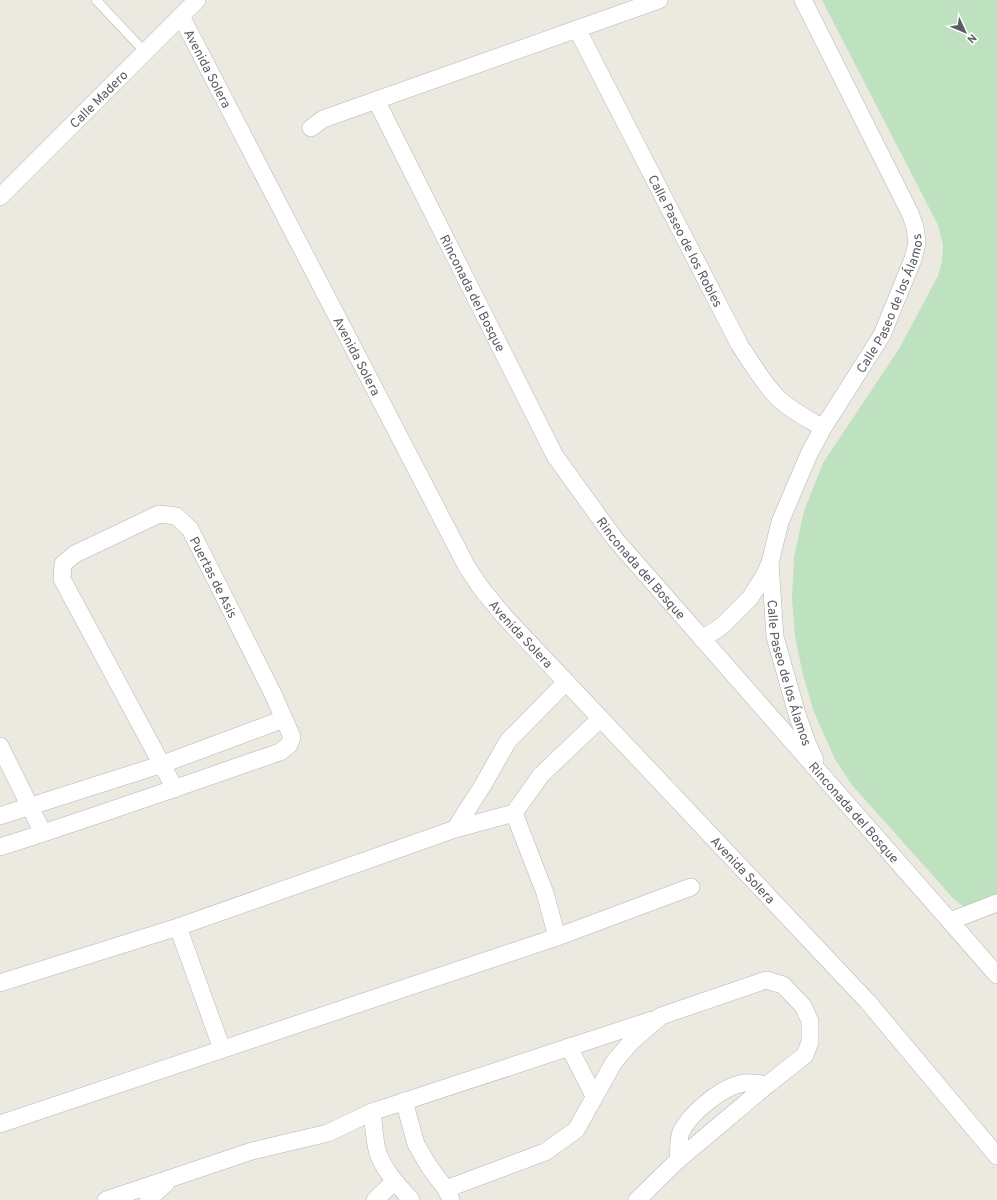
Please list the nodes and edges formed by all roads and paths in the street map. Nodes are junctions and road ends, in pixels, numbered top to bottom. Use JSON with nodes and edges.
{"nodes":[{"id":1,"x":96,"y":0,"type":"edge"},
{"id":2,"x":198,"y":0,"type":"edge"},
{"id":3,"x":659,"y":0,"type":"edge"},
{"id":4,"x":804,"y":0,"type":"edge"},
{"id":5,"x":181,"y":16,"type":"junction"},
{"id":6,"x":577,"y":29,"type":"junction"},
{"id":7,"x":145,"y":52,"type":"junction"},
{"id":8,"x":376,"y":100,"type":"junction"},
{"id":9,"x":312,"y":128,"type":"dead end"},
{"id":10,"x":0,"y":197,"type":"edge"},
{"id":11,"x":823,"y":428,"type":"junction"},
{"id":12,"x":770,"y":563,"type":"junction"},
{"id":13,"x":702,"y":639,"type":"junction"},
{"id":14,"x":566,"y":682,"type":"junction"},
{"id":15,"x":284,"y":719,"type":"junction"},
{"id":16,"x":600,"y":719,"type":"junction"},
{"id":17,"x":0,"y":746,"type":"edge"},
{"id":18,"x":163,"y":764,"type":"junction"},
{"id":19,"x":825,"y":779,"type":"junction"},
{"id":20,"x":175,"y":788,"type":"junction"},
{"id":21,"x":30,"y":807,"type":"junction"},
{"id":22,"x":514,"y":813,"type":"junction"},
{"id":23,"x":0,"y":816,"type":"edge"},
{"id":24,"x":455,"y":829,"type":"junction"},
{"id":25,"x":43,"y":833,"type":"junction"},
{"id":26,"x":0,"y":847,"type":"edge"},
{"id":27,"x":690,"y":887,"type":"dead end"},
{"id":28,"x":997,"y":903,"type":"edge"},
{"id":29,"x":950,"y":921,"type":"junction"},
{"id":30,"x":178,"y":927,"type":"junction"},
{"id":31,"x":557,"y":937,"type":"junction"},
{"id":32,"x":997,"y":975,"type":"edge"},
{"id":33,"x":0,"y":983,"type":"edge"},
{"id":34,"x":661,"y":1016,"type":"junction"},
{"id":35,"x":570,"y":1047,"type":"junction"},
{"id":36,"x":222,"y":1049,"type":"junction"},
{"id":37,"x":767,"y":1085,"type":"junction"},
{"id":38,"x":594,"y":1096,"type":"junction"},
{"id":39,"x":404,"y":1101,"type":"junction"},
{"id":40,"x":372,"y":1112,"type":"junction"},
{"id":41,"x":0,"y":1124,"type":"edge"},
{"id":42,"x":997,"y":1156,"type":"edge"},
{"id":43,"x":678,"y":1160,"type":"junction"},
{"id":44,"x":170,"y":1179,"type":"junction"},
{"id":45,"x":395,"y":1181,"type":"junction"},
{"id":46,"x":448,"y":1194,"type":"edge"},
{"id":47,"x":106,"y":1200,"type":"edge"},
{"id":48,"x":148,"y":1200,"type":"edge"},
{"id":49,"x":375,"y":1200,"type":"edge"},
{"id":50,"x":411,"y":1200,"type":"edge"},
{"id":51,"x":637,"y":1200,"type":"edge"}],
"edges":[{"from":1,"to":7,"type":"lane"},
{"from":2,"to":5,"type":"street","name":"Calle Madero"},
{"from":3,"to":6,"type":"street"},
{"from":4,"to":11,"type":"street","name":"Calle Paseo de los Álamos"},
{"from":5,"to":7,"type":"street","name":"Calle Madero"},
{"from":5,"to":14,"type":"street","name":"Avenida Solera"},
{"from":6,"to":8,"type":"street"},
{"from":6,"to":11,"type":"street","name":"Calle Paseo de los Robles"},
{"from":7,"to":10,"type":"street","name":"Calle Madero"},
{"from":8,"to":9,"type":"street"},
{"from":8,"to":13,"type":"street","name":"Rinconada del Bosque"},
{"from":11,"to":12,"type":"street","name":"Calle Paseo de los Álamos"},
{"from":12,"to":13,"type":"street","name":"Calle Paseo de los Álamos"},
{"from":12,"to":19,"type":"street","name":"Calle Paseo de los Álamos"},
{"from":13,"to":19,"type":"street","name":"Rinconada del Bosque"},
{"from":14,"to":16,"type":"street","name":"Avenida Solera"},
{"from":14,"to":24,"type":"street"},
{"from":15,"to":18,"type":"street"},
{"from":15,"to":18,"type":"street","name":"Puertas de Asis"},
{"from":15,"to":20,"type":"street","name":"Puertas de Asis"},
{"from":16,"to":22,"type":"street"},
{"from":16,"to":42,"type":"street","name":"Avenida Solera"},
{"from":17,"to":21,"type":"street"},
{"from":18,"to":20,"type":"street"},
{"from":18,"to":21,"type":"street"},
{"from":19,"to":29,"type":"street","name":"Rinconada del Bosque"},
{"from":20,"to":25,"type":"street","name":"Puertas de Asis"},
{"from":21,"to":23,"type":"street"},
{"from":21,"to":25,"type":"street"},
{"from":22,"to":24,"type":"street"},
{"from":22,"to":31,"type":"street"},
{"from":24,"to":30,"type":"street"},
{"from":25,"to":26,"type":"street","name":"Puertas de Asis"},
{"from":27,"to":31,"type":"street"},
{"from":28,"to":29,"type":"street"},
{"from":29,"to":32,"type":"street","name":"Rinconada del Bosque"},
{"from":30,"to":33,"type":"street"},
{"from":30,"to":36,"type":"street"},
{"from":31,"to":36,"type":"street"},
{"from":34,"to":35,"type":"street"},
{"from":34,"to":37,"type":"street"},
{"from":34,"to":38,"type":"street"},
{"from":35,"to":38,"type":"street"},
{"from":35,"to":39,"type":"street"},
{"from":36,"to":41,"type":"street"},
{"from":37,"to":43,"type":"street"},
{"from":37,"to":43,"type":"street"},
{"from":38,"to":46,"type":"street"},
{"from":39,"to":40,"type":"street"},
{"from":39,"to":46,"type":"street"},
{"from":40,"to":44,"type":"street"},
{"from":40,"to":45,"type":"street"},
{"from":43,"to":51,"type":"street"},
{"from":44,"to":47,"type":"street"},
{"from":44,"to":48,"type":"street"},
{"from":45,"to":49,"type":"street"},
{"from":45,"to":50,"type":"street"}]}
